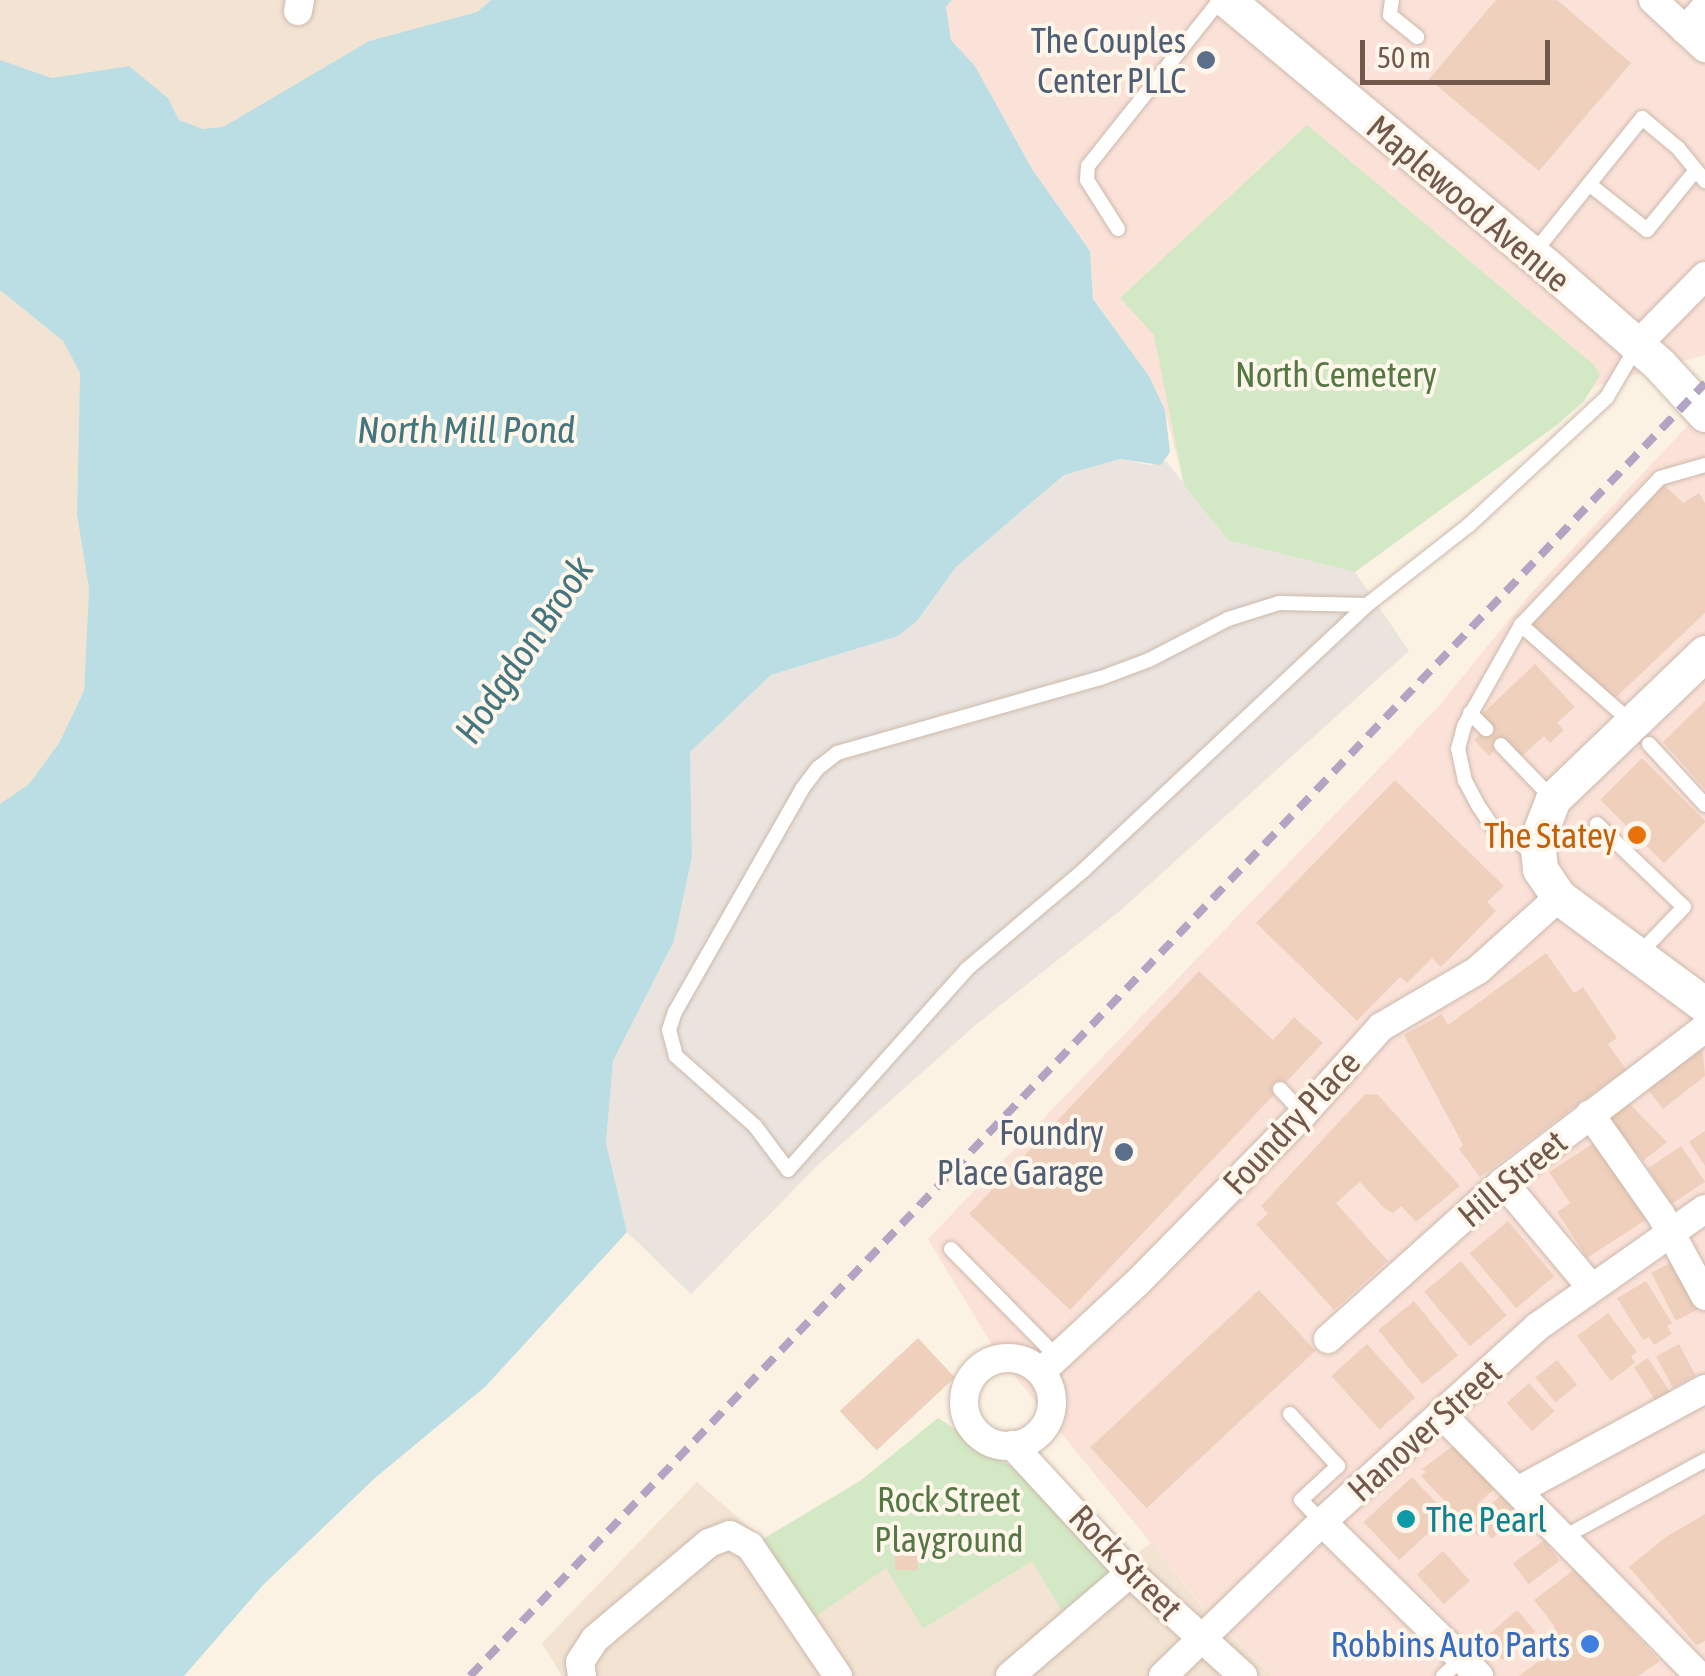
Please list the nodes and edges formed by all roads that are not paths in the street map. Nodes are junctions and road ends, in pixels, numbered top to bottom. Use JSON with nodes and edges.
{"nodes":[{"id":1,"x":1223,"y":0,"type":"edge"},
{"id":2,"x":1392,"y":0,"type":"edge"},
{"id":3,"x":1654,"y":0,"type":"edge"},
{"id":4,"x":1705,"y":8,"type":"edge"},
{"id":5,"x":1417,"y":37,"type":"dead end"},
{"id":6,"x":1695,"y":39,"type":"edge"},
{"id":7,"x":1700,"y":176,"type":"edge"},
{"id":8,"x":1589,"y":184,"type":"junction"},
{"id":9,"x":1118,"y":229,"type":"dead end"},
{"id":10,"x":1532,"y":256,"type":"junction"},
{"id":11,"x":1705,"y":276,"type":"edge"},
{"id":12,"x":1637,"y":345,"type":"junction"},
{"id":13,"x":1705,"y":414,"type":"edge"},
{"id":14,"x":1705,"y":465,"type":"edge"},
{"id":15,"x":1367,"y":605,"type":"junction"},
{"id":16,"x":1521,"y":625,"type":"junction"},
{"id":17,"x":1705,"y":653,"type":"edge"},
{"id":18,"x":1470,"y":713,"type":"junction"},
{"id":19,"x":1486,"y":729,"type":"dead end"},
{"id":20,"x":1640,"y":734,"type":"junction"},
{"id":21,"x":1501,"y":745,"type":"dead end"},
{"id":22,"x":1553,"y":799,"type":"junction"},
{"id":23,"x":1705,"y":805,"type":"edge"},
{"id":24,"x":1597,"y":824,"type":"dead end"},
{"id":25,"x":1537,"y":848,"type":"junction"},
{"id":26,"x":1560,"y":896,"type":"junction"},
{"id":27,"x":1637,"y":956,"type":"junction"},
{"id":28,"x":1705,"y":1005,"type":"edge"},
{"id":29,"x":1705,"y":1028,"type":"edge"},
{"id":30,"x":1280,"y":1089,"type":"dead end"},
{"id":31,"x":1304,"y":1114,"type":"junction"},
{"id":32,"x":1590,"y":1114,"type":"junction"},
{"id":33,"x":1503,"y":1182,"type":"junction"},
{"id":34,"x":1705,"y":1209,"type":"edge"},
{"id":35,"x":1671,"y":1231,"type":"junction"},
{"id":36,"x":951,"y":1250,"type":"dead end"},
{"id":37,"x":1590,"y":1286,"type":"junction"},
{"id":38,"x":1705,"y":1296,"type":"edge"},
{"id":39,"x":1328,"y":1339,"type":"dead end"},
{"id":40,"x":1050,"y":1366,"type":"junction"},
{"id":41,"x":1705,"y":1389,"type":"edge"},
{"id":42,"x":1290,"y":1414,"type":"dead end"},
{"id":43,"x":1441,"y":1414,"type":"junction"},
{"id":44,"x":1012,"y":1445,"type":"junction"},
{"id":45,"x":1705,"y":1460,"type":"edge"},
{"id":46,"x":1519,"y":1490,"type":"junction"},
{"id":47,"x":1322,"y":1522,"type":"junction"},
{"id":48,"x":1564,"y":1537,"type":"junction"},
{"id":49,"x":1130,"y":1573,"type":"junction"},
{"id":50,"x":1204,"y":1639,"type":"junction"},
{"id":51,"x":581,"y":1669,"type":"edge"},
{"id":52,"x":1461,"y":1670,"type":"edge"},
{"id":53,"x":838,"y":1676,"type":"edge"},
{"id":54,"x":1010,"y":1676,"type":"edge"},
{"id":55,"x":1162,"y":1676,"type":"edge"},
{"id":56,"x":1243,"y":1676,"type":"edge"},
{"id":57,"x":1699,"y":1676,"type":"edge"}],
"edges":[{"from":1,"to":9,"type":"lane"},
{"from":1,"to":10,"type":"street","name":"Maplewood Avenue"},
{"from":2,"to":5,"type":"lane"},
{"from":3,"to":6,"type":"street"},
{"from":4,"to":6,"type":"street"},
{"from":7,"to":8,"type":"lane"},
{"from":7,"to":8,"type":"lane"},
{"from":8,"to":10,"type":"lane"},
{"from":10,"to":12,"type":"street","name":"Maplewood Avenue"},
{"from":11,"to":12,"type":"street"},
{"from":12,"to":13,"type":"street","name":"Maplewood Avenue"},
{"from":12,"to":15,"type":"lane"},
{"from":14,"to":16,"type":"lane"},
{"from":15,"to":15,"type":"lane"},
{"from":16,"to":18,"type":"lane"},
{"from":16,"to":20,"type":"lane"},
{"from":17,"to":20,"type":"street"},
{"from":18,"to":19,"type":"lane"},
{"from":18,"to":25,"type":"lane"},
{"from":20,"to":22,"type":"street"},
{"from":20,"to":23,"type":"lane"},
{"from":21,"to":22,"type":"lane"},
{"from":22,"to":25,"type":"street"},
{"from":24,"to":27,"type":"lane"},
{"from":25,"to":26,"type":"street"},
{"from":26,"to":27,"type":"street"},
{"from":26,"to":31,"type":"street","name":"Foundry Place"},
{"from":27,"to":28,"type":"street"},
{"from":29,"to":32,"type":"street","name":"Hill Street"},
{"from":30,"to":31,"type":"lane"},
{"from":31,"to":40,"type":"street","name":"Foundry Place"},
{"from":32,"to":33,"type":"street","name":"Hill Street"},
{"from":32,"to":35,"type":"street"},
{"from":33,"to":37,"type":"street"},
{"from":33,"to":39,"type":"street","name":"Hill Street"},
{"from":34,"to":35,"type":"street","name":"Hanover Street"},
{"from":35,"to":37,"type":"street","name":"Hanover Street"},
{"from":35,"to":38,"type":"street"},
{"from":36,"to":40,"type":"lane"},
{"from":37,"to":43,"type":"street","name":"Hanover Street"},
{"from":40,"to":44,"type":"street"},
{"from":40,"to":44,"type":"street"},
{"from":41,"to":46,"type":"street"},
{"from":42,"to":47,"type":"lane"},
{"from":43,"to":46,"type":"street"},
{"from":43,"to":47,"type":"street","name":"Hanover Street"},
{"from":44,"to":49,"type":"street","name":"Rock Street"},
{"from":45,"to":48,"type":"lane"},
{"from":46,"to":48,"type":"street"},
{"from":47,"to":50,"type":"street","name":"Hanover Street"},
{"from":47,"to":52,"type":"street"},
{"from":48,"to":57,"type":"street"},
{"from":49,"to":50,"type":"street","name":"Rock Street"},
{"from":49,"to":54,"type":"street"},
{"from":50,"to":55,"type":"street","name":"Hanover Street"},
{"from":50,"to":56,"type":"street","name":"Rock Street"},
{"from":51,"to":53,"type":"street"}]}
